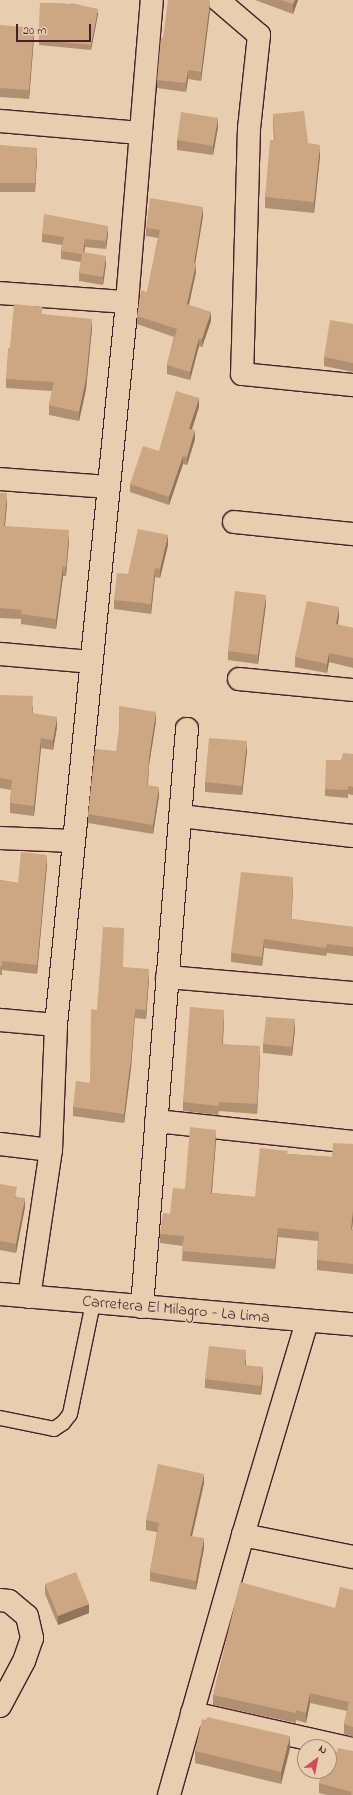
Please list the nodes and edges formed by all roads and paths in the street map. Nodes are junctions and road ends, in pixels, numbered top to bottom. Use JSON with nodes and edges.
{"nodes":[{"id":1,"x":152,"y":0,"type":"edge"},
{"id":2,"x":218,"y":0,"type":"edge"},
{"id":3,"x":0,"y":121,"type":"edge"},
{"id":4,"x":140,"y":133,"type":"junction"},
{"id":5,"x":0,"y":293,"type":"edge"},
{"id":6,"x":126,"y":302,"type":"junction"},
{"id":7,"x":353,"y":385,"type":"edge"},
{"id":8,"x":0,"y":479,"type":"edge"},
{"id":9,"x":108,"y":487,"type":"junction"},
{"id":10,"x":234,"y":522,"type":"dead end"},
{"id":11,"x":353,"y":534,"type":"edge"},
{"id":12,"x":0,"y":654,"type":"edge"},
{"id":13,"x":91,"y":662,"type":"junction"},
{"id":14,"x":239,"y":679,"type":"dead end"},
{"id":15,"x":353,"y":690,"type":"edge"},
{"id":16,"x":187,"y":729,"type":"dead end"},
{"id":17,"x":180,"y":816,"type":"junction"},
{"id":18,"x":353,"y":836,"type":"edge"},
{"id":19,"x":0,"y":838,"type":"edge"},
{"id":20,"x":73,"y":841,"type":"junction"},
{"id":21,"x":167,"y":977,"type":"junction"},
{"id":22,"x":353,"y":993,"type":"edge"},
{"id":23,"x":0,"y":1020,"type":"edge"},
{"id":24,"x":56,"y":1025,"type":"junction"},
{"id":25,"x":156,"y":1121,"type":"junction"},
{"id":26,"x":353,"y":1142,"type":"edge"},
{"id":27,"x":0,"y":1144,"type":"edge"},
{"id":28,"x":51,"y":1150,"type":"junction"},
{"id":29,"x":0,"y":1294,"type":"edge"},
{"id":30,"x":29,"y":1297,"type":"junction"},
{"id":31,"x":93,"y":1303,"type":"junction"},
{"id":32,"x":142,"y":1307,"type":"junction"},
{"id":33,"x":307,"y":1321,"type":"junction"},
{"id":34,"x":353,"y":1324,"type":"edge"},
{"id":35,"x":0,"y":1418,"type":"edge"},
{"id":36,"x":243,"y":1535,"type":"junction"},
{"id":37,"x":353,"y":1557,"type":"edge"},
{"id":38,"x":0,"y":1600,"type":"edge"},
{"id":39,"x":0,"y":1706,"type":"edge"},
{"id":40,"x":192,"y":1713,"type":"junction"},
{"id":41,"x":353,"y":1749,"type":"edge"},
{"id":42,"x":169,"y":1795,"type":"edge"}],
"edges":[{"from":1,"to":4,"type":"street"},
{"from":2,"to":7,"type":"street"},
{"from":3,"to":4,"type":"street"},
{"from":4,"to":6,"type":"street"},
{"from":5,"to":6,"type":"street"},
{"from":6,"to":9,"type":"street"},
{"from":8,"to":9,"type":"street"},
{"from":9,"to":13,"type":"street"},
{"from":10,"to":11,"type":"street"},
{"from":12,"to":13,"type":"street"},
{"from":13,"to":20,"type":"street"},
{"from":14,"to":15,"type":"street"},
{"from":16,"to":17,"type":"street"},
{"from":17,"to":18,"type":"street"},
{"from":17,"to":21,"type":"street"},
{"from":19,"to":20,"type":"street"},
{"from":20,"to":24,"type":"street"},
{"from":21,"to":22,"type":"street"},
{"from":21,"to":25,"type":"street"},
{"from":23,"to":24,"type":"street"},
{"from":24,"to":28,"type":"street"},
{"from":25,"to":26,"type":"street"},
{"from":25,"to":32,"type":"street"},
{"from":27,"to":28,"type":"street"},
{"from":28,"to":30,"type":"street"},
{"from":29,"to":30,"type":"street","name":"Carretera El Milagro - La Lima"},
{"from":30,"to":31,"type":"street","name":"Carretera El Milagro - La Lima"},
{"from":31,"to":32,"type":"street","name":"Carretera El Milagro - La Lima"},
{"from":31,"to":35,"type":"lane"},
{"from":32,"to":33,"type":"street","name":"Carretera El Milagro - La Lima"},
{"from":33,"to":34,"type":"street","name":"Carretera El Milagro - La Lima"},
{"from":33,"to":36,"type":"street"},
{"from":36,"to":37,"type":"street"},
{"from":36,"to":40,"type":"street"},
{"from":38,"to":39,"type":"street"},
{"from":40,"to":41,"type":"street"},
{"from":40,"to":42,"type":"street"}]}
